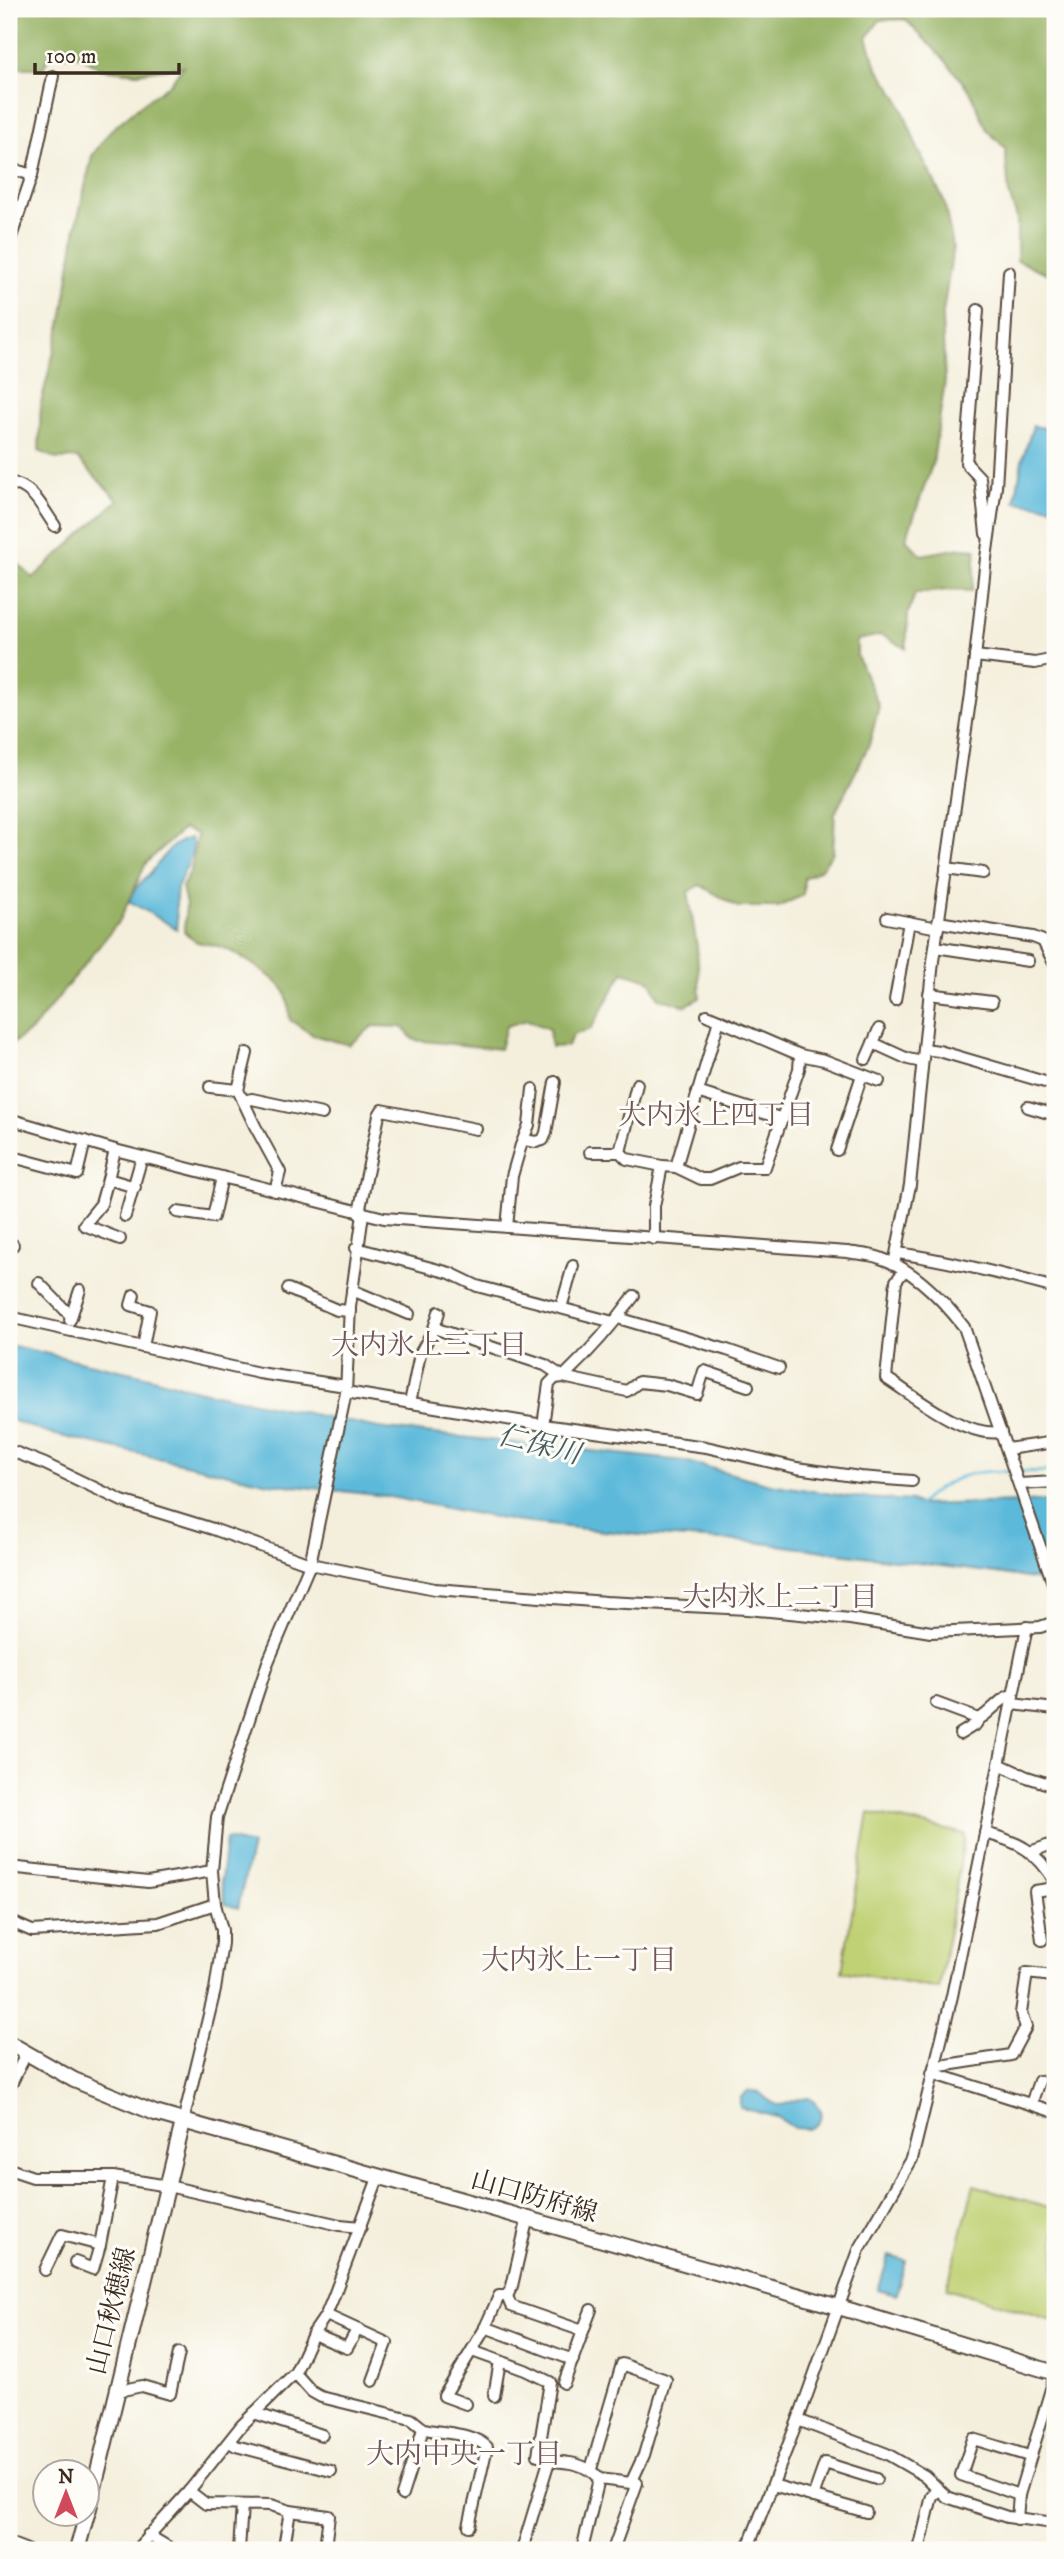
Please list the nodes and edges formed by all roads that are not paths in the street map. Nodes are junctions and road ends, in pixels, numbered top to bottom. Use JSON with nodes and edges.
{"nodes":[{"id":1,"x":53,"y":76,"type":"dead end"},
{"id":2,"x":9,"y":168,"type":"edge"},
{"id":3,"x":32,"y":175,"type":"junction"},
{"id":4,"x":9,"y":243,"type":"edge"},
{"id":5,"x":1009,"y":272,"type":"dead end"},
{"id":6,"x":978,"y":310,"type":"dead end"},
{"id":7,"x":9,"y":482,"type":"edge"},
{"id":8,"x":55,"y":526,"type":"dead end"},
{"id":9,"x":989,"y":540,"type":"junction"},
{"id":10,"x":975,"y":656,"type":"junction"},
{"id":11,"x":1055,"y":659,"type":"edge"},
{"id":12,"x":946,"y":868,"type":"junction"},
{"id":13,"x":983,"y":873,"type":"dead end"},
{"id":14,"x":887,"y":918,"type":"dead end"},
{"id":15,"x":909,"y":922,"type":"junction"},
{"id":16,"x":938,"y":925,"type":"junction"},
{"id":17,"x":935,"y":947,"type":"junction"},
{"id":18,"x":1028,"y":961,"type":"dead end"},
{"id":19,"x":1055,"y":965,"type":"edge"},
{"id":20,"x":929,"y":994,"type":"junction"},
{"id":21,"x":895,"y":1000,"type":"dead end"},
{"id":22,"x":992,"y":1002,"type":"dead end"},
{"id":23,"x":707,"y":1015,"type":"dead end"},
{"id":24,"x":719,"y":1020,"type":"junction"},
{"id":25,"x":879,"y":1029,"type":"dead end"},
{"id":26,"x":873,"y":1044,"type":"junction"},
{"id":27,"x":924,"y":1049,"type":"junction"},
{"id":28,"x":247,"y":1053,"type":"dead end"},
{"id":29,"x":800,"y":1055,"type":"junction"},
{"id":30,"x":866,"y":1059,"type":"dead end"},
{"id":31,"x":922,"y":1062,"type":"junction"},
{"id":32,"x":862,"y":1074,"type":"junction"},
{"id":33,"x":879,"y":1081,"type":"dead end"},
{"id":34,"x":555,"y":1082,"type":"dead end"},
{"id":35,"x":1055,"y":1083,"type":"edge"},
{"id":36,"x":637,"y":1084,"type":"dead end"},
{"id":37,"x":210,"y":1087,"type":"dead end"},
{"id":38,"x":533,"y":1089,"type":"dead end"},
{"id":39,"x":238,"y":1090,"type":"junction"},
{"id":40,"x":697,"y":1092,"type":"junction"},
{"id":41,"x":243,"y":1101,"type":"junction"},
{"id":42,"x":1028,"y":1107,"type":"dead end"},
{"id":43,"x":322,"y":1114,"type":"dead end"},
{"id":44,"x":1055,"y":1115,"type":"edge"},
{"id":45,"x":783,"y":1118,"type":"junction"},
{"id":46,"x":9,"y":1119,"type":"edge"},
{"id":47,"x":476,"y":1129,"type":"dead end"},
{"id":48,"x":524,"y":1140,"type":"junction"},
{"id":49,"x":85,"y":1142,"type":"junction"},
{"id":50,"x":115,"y":1150,"type":"junction"},
{"id":51,"x":837,"y":1150,"type":"dead end"},
{"id":52,"x":590,"y":1152,"type":"dead end"},
{"id":53,"x":620,"y":1152,"type":"junction"},
{"id":54,"x":9,"y":1156,"type":"edge"},
{"id":55,"x":142,"y":1157,"type":"junction"},
{"id":56,"x":662,"y":1166,"type":"junction"},
{"id":57,"x":676,"y":1167,"type":"junction"},
{"id":58,"x":222,"y":1177,"type":"junction"},
{"id":59,"x":108,"y":1179,"type":"junction"},
{"id":60,"x":135,"y":1187,"type":"junction"},
{"id":61,"x":275,"y":1191,"type":"junction"},
{"id":62,"x":177,"y":1212,"type":"dead end"},
{"id":63,"x":361,"y":1214,"type":"junction"},
{"id":64,"x":125,"y":1216,"type":"dead end"},
{"id":65,"x":506,"y":1227,"type":"junction"},
{"id":66,"x":120,"y":1239,"type":"dead end"},
{"id":67,"x":654,"y":1239,"type":"junction"},
{"id":68,"x":356,"y":1248,"type":"junction"},
{"id":69,"x":899,"y":1263,"type":"junction"},
{"id":70,"x":573,"y":1266,"type":"dead end"},
{"id":71,"x":39,"y":1283,"type":"dead end"},
{"id":72,"x":288,"y":1289,"type":"dead end"},
{"id":73,"x":1055,"y":1289,"type":"edge"},
{"id":74,"x":80,"y":1290,"type":"dead end"},
{"id":75,"x":352,"y":1290,"type":"junction"},
{"id":76,"x":134,"y":1295,"type":"dead end"},
{"id":77,"x":634,"y":1296,"type":"dead end"},
{"id":78,"x":561,"y":1308,"type":"junction"},
{"id":79,"x":350,"y":1311,"type":"junction"},
{"id":80,"x":439,"y":1312,"type":"dead end"},
{"id":81,"x":410,"y":1314,"type":"dead end"},
{"id":82,"x":71,"y":1316,"type":"junction"},
{"id":83,"x":9,"y":1317,"type":"edge"},
{"id":84,"x":616,"y":1320,"type":"junction"},
{"id":85,"x":434,"y":1328,"type":"junction"},
{"id":86,"x":67,"y":1330,"type":"junction"},
{"id":87,"x":143,"y":1347,"type":"junction"},
{"id":88,"x":779,"y":1368,"type":"dead end"},
{"id":89,"x":563,"y":1377,"type":"junction"},
{"id":90,"x":748,"y":1387,"type":"dead end"},
{"id":91,"x":346,"y":1391,"type":"junction"},
{"id":92,"x":411,"y":1403,"type":"junction"},
{"id":93,"x":543,"y":1425,"type":"junction"},
{"id":94,"x":1001,"y":1432,"type":"junction"},
{"id":95,"x":1055,"y":1442,"type":"edge"},
{"id":96,"x":1007,"y":1449,"type":"junction"},
{"id":97,"x":9,"y":1450,"type":"edge"},
{"id":98,"x":912,"y":1481,"type":"dead end"},
{"id":99,"x":1055,"y":1482,"type":"edge"},
{"id":100,"x":1021,"y":1490,"type":"junction"},
{"id":101,"x":310,"y":1564,"type":"junction"},
{"id":102,"x":1055,"y":1589,"type":"edge"},
{"id":103,"x":1055,"y":1622,"type":"edge"},
{"id":104,"x":1027,"y":1627,"type":"junction"},
{"id":105,"x":957,"y":1697,"type":"dead end"},
{"id":106,"x":1013,"y":1700,"type":"junction"},
{"id":107,"x":936,"y":1703,"type":"dead end"},
{"id":108,"x":953,"y":1709,"type":"junction"},
{"id":109,"x":1055,"y":1709,"type":"edge"},
{"id":110,"x":979,"y":1719,"type":"junction"},
{"id":111,"x":960,"y":1734,"type":"dead end"},
{"id":112,"x":999,"y":1764,"type":"junction"},
{"id":113,"x":1055,"y":1786,"type":"edge"},
{"id":114,"x":985,"y":1833,"type":"junction"},
{"id":115,"x":1055,"y":1843,"type":"edge"},
{"id":116,"x":1030,"y":1852,"type":"junction"},
{"id":117,"x":9,"y":1867,"type":"edge"},
{"id":118,"x":212,"y":1871,"type":"junction"},
{"id":119,"x":1055,"y":1885,"type":"edge"},
{"id":120,"x":215,"y":1904,"type":"junction"},
{"id":121,"x":9,"y":1921,"type":"edge"},
{"id":122,"x":1038,"y":1933,"type":"dead end"},
{"id":123,"x":1052,"y":1976,"type":"dead end"},
{"id":124,"x":9,"y":2043,"type":"edge"},
{"id":125,"x":26,"y":2054,"type":"junction"},
{"id":126,"x":933,"y":2070,"type":"junction"},
{"id":127,"x":1039,"y":2081,"type":"dead end"},
{"id":128,"x":9,"y":2088,"type":"edge"},
{"id":129,"x":1031,"y":2104,"type":"junction"},
{"id":130,"x":1055,"y":2112,"type":"edge"},
{"id":131,"x":183,"y":2122,"type":"junction"},
{"id":132,"x":9,"y":2169,"type":"edge"},
{"id":133,"x":113,"y":2177,"type":"junction"},
{"id":134,"x":378,"y":2178,"type":"junction"},
{"id":135,"x":168,"y":2186,"type":"junction"},
{"id":136,"x":527,"y":2221,"type":"junction"},
{"id":137,"x":361,"y":2227,"type":"junction"},
{"id":138,"x":100,"y":2245,"type":"junction"},
{"id":139,"x":75,"y":2262,"type":"dead end"},
{"id":140,"x":45,"y":2270,"type":"dead end"},
{"id":141,"x":507,"y":2296,"type":"junction"},
{"id":142,"x":839,"y":2307,"type":"junction"},
{"id":143,"x":591,"y":2310,"type":"dead end"},
{"id":144,"x":326,"y":2315,"type":"junction"},
{"id":145,"x":485,"y":2328,"type":"junction"},
{"id":146,"x":357,"y":2330,"type":"junction"},
{"id":147,"x":583,"y":2331,"type":"junction"},
{"id":148,"x":313,"y":2334,"type":"junction"},
{"id":149,"x":472,"y":2351,"type":"junction"},
{"id":150,"x":179,"y":2353,"type":"dead end"},
{"id":151,"x":573,"y":2360,"type":"junction"},
{"id":152,"x":500,"y":2361,"type":"junction"},
{"id":153,"x":295,"y":2373,"type":"junction"},
{"id":154,"x":1055,"y":2375,"type":"edge"},
{"id":155,"x":373,"y":2381,"type":"dead end"},
{"id":156,"x":564,"y":2383,"type":"dead end"},
{"id":157,"x":118,"y":2391,"type":"junction"},
{"id":158,"x":494,"y":2396,"type":"dead end"},
{"id":159,"x":466,"y":2404,"type":"dead end"},
{"id":160,"x":254,"y":2413,"type":"junction"},
{"id":161,"x":798,"y":2420,"type":"junction"},
{"id":162,"x":423,"y":2429,"type":"junction"},
{"id":163,"x":322,"y":2435,"type":"dead end"},
{"id":164,"x":230,"y":2442,"type":"junction"},
{"id":165,"x":538,"y":2455,"type":"dead end"},
{"id":166,"x":1030,"y":2456,"type":"junction"},
{"id":167,"x":101,"y":2458,"type":"edge"},
{"id":168,"x":591,"y":2469,"type":"junction"},
{"id":169,"x":331,"y":2471,"type":"dead end"},
{"id":170,"x":599,"y":2479,"type":"junction"},
{"id":171,"x":876,"y":2479,"type":"dead end"},
{"id":172,"x":637,"y":2483,"type":"dead end"},
{"id":173,"x":773,"y":2485,"type":"junction"},
{"id":174,"x":939,"y":2490,"type":"junction"},
{"id":175,"x":190,"y":2491,"type":"junction"},
{"id":176,"x":402,"y":2495,"type":"dead end"},
{"id":177,"x":1019,"y":2495,"type":"junction"},
{"id":178,"x":813,"y":2497,"type":"junction"},
{"id":179,"x":242,"y":2505,"type":"junction"},
{"id":180,"x":290,"y":2511,"type":"junction"},
{"id":181,"x":866,"y":2512,"type":"dead end"},
{"id":182,"x":1017,"y":2519,"type":"junction"},
{"id":183,"x":1055,"y":2523,"type":"edge"},
{"id":184,"x":469,"y":2526,"type":"dead end"},
{"id":185,"x":83,"y":2528,"type":"edge"},
{"id":186,"x":148,"y":2535,"type":"junction"},
{"id":187,"x":326,"y":2539,"type":"dead end"},
{"id":188,"x":285,"y":2541,"type":"dead end"},
{"id":189,"x":9,"y":2543,"type":"edge"},
{"id":190,"x":27,"y":2550,"type":"edge"},
{"id":191,"x":77,"y":2550,"type":"edge"},
{"id":192,"x":136,"y":2550,"type":"edge"},
{"id":193,"x":173,"y":2550,"type":"edge"},
{"id":194,"x":239,"y":2550,"type":"edge"},
{"id":195,"x":522,"y":2550,"type":"edge"},
{"id":196,"x":582,"y":2550,"type":"edge"},
{"id":197,"x":612,"y":2550,"type":"edge"},
{"id":198,"x":747,"y":2550,"type":"edge"},
{"id":199,"x":919,"y":2550,"type":"edge"}],
"edges":[{"from":1,"to":3,"type":"street"},
{"from":2,"to":3,"type":"street"},
{"from":3,"to":4,"type":"street"},
{"from":5,"to":9,"type":"street"},
{"from":6,"to":9,"type":"street"},
{"from":7,"to":8,"type":"street"},
{"from":9,"to":10,"type":"street"},
{"from":10,"to":11,"type":"street"},
{"from":10,"to":12,"type":"street"},
{"from":12,"to":13,"type":"street"},
{"from":12,"to":16,"type":"street"},
{"from":14,"to":15,"type":"street"},
{"from":15,"to":16,"type":"street"},
{"from":15,"to":21,"type":"street"},
{"from":16,"to":17,"type":"street"},
{"from":16,"to":19,"type":"street"},
{"from":17,"to":18,"type":"street"},
{"from":17,"to":20,"type":"street"},
{"from":20,"to":22,"type":"street"},
{"from":20,"to":27,"type":"street"},
{"from":23,"to":24,"type":"street"},
{"from":24,"to":29,"type":"street"},
{"from":24,"to":40,"type":"street"},
{"from":25,"to":26,"type":"street"},
{"from":26,"to":30,"type":"street"},
{"from":26,"to":31,"type":"street"},
{"from":27,"to":31,"type":"street"},
{"from":27,"to":35,"type":"street"},
{"from":28,"to":39,"type":"street"},
{"from":29,"to":32,"type":"street"},
{"from":29,"to":45,"type":"street"},
{"from":31,"to":69,"type":"street"},
{"from":32,"to":33,"type":"street"},
{"from":32,"to":51,"type":"street"},
{"from":34,"to":48,"type":"street"},
{"from":36,"to":53,"type":"street"},
{"from":37,"to":39,"type":"street"},
{"from":38,"to":48,"type":"street"},
{"from":39,"to":41,"type":"street"},
{"from":40,"to":45,"type":"street"},
{"from":40,"to":57,"type":"street"},
{"from":41,"to":43,"type":"street"},
{"from":41,"to":61,"type":"street"},
{"from":42,"to":44,"type":"street"},
{"from":45,"to":57,"type":"street"},
{"from":46,"to":49,"type":"street"},
{"from":47,"to":63,"type":"street"},
{"from":48,"to":65,"type":"street"},
{"from":49,"to":50,"type":"street"},
{"from":49,"to":54,"type":"street"},
{"from":50,"to":55,"type":"street"},
{"from":50,"to":59,"type":"street"},
{"from":52,"to":53,"type":"street"},
{"from":53,"to":56,"type":"street"},
{"from":55,"to":58,"type":"street"},
{"from":55,"to":60,"type":"street"},
{"from":56,"to":57,"type":"street"},
{"from":56,"to":67,"type":"street"},
{"from":58,"to":61,"type":"street"},
{"from":58,"to":62,"type":"street"},
{"from":59,"to":60,"type":"street"},
{"from":59,"to":66,"type":"street"},
{"from":60,"to":64,"type":"street"},
{"from":61,"to":63,"type":"street"},
{"from":63,"to":65,"type":"street"},
{"from":63,"to":68,"type":"street"},
{"from":65,"to":67,"type":"street"},
{"from":67,"to":69,"type":"street"},
{"from":68,"to":75,"type":"street"},
{"from":68,"to":78,"type":"street"},
{"from":69,"to":73,"type":"street"},
{"from":69,"to":94,"type":"street"},
{"from":69,"to":94,"type":"street"},
{"from":70,"to":78,"type":"street"},
{"from":71,"to":82,"type":"street"},
{"from":72,"to":79,"type":"street"},
{"from":74,"to":82,"type":"street"},
{"from":75,"to":79,"type":"street"},
{"from":75,"to":81,"type":"street"},
{"from":76,"to":87,"type":"street"},
{"from":77,"to":84,"type":"street"},
{"from":78,"to":84,"type":"street"},
{"from":79,"to":91,"type":"street"},
{"from":80,"to":85,"type":"street"},
{"from":82,"to":86,"type":"street"},
{"from":83,"to":86,"type":"street"},
{"from":84,"to":88,"type":"street"},
{"from":84,"to":89,"type":"street"},
{"from":85,"to":89,"type":"street"},
{"from":85,"to":92,"type":"street"},
{"from":86,"to":87,"type":"street"},
{"from":87,"to":91,"type":"street"},
{"from":89,"to":90,"type":"street"},
{"from":89,"to":93,"type":"street"},
{"from":91,"to":92,"type":"street"},
{"from":91,"to":101,"type":"street"},
{"from":92,"to":93,"type":"street"},
{"from":93,"to":98,"type":"street"},
{"from":94,"to":96,"type":"street"},
{"from":95,"to":96,"type":"street"},
{"from":96,"to":100,"type":"street"},
{"from":97,"to":101,"type":"street"},
{"from":99,"to":100,"type":"street"},
{"from":100,"to":102,"type":"street"},
{"from":101,"to":104,"type":"street"},
{"from":101,"to":118,"type":"street"},
{"from":103,"to":104,"type":"street"},
{"from":104,"to":106,"type":"street"},
{"from":105,"to":108,"type":"street"},
{"from":106,"to":109,"type":"street"},
{"from":106,"to":110,"type":"street"},
{"from":106,"to":112,"type":"street"},
{"from":107,"to":108,"type":"street"},
{"from":108,"to":110,"type":"street"},
{"from":110,"to":111,"type":"street"},
{"from":112,"to":113,"type":"street"},
{"from":112,"to":114,"type":"street"},
{"from":114,"to":116,"type":"street"},
{"from":114,"to":126,"type":"street"},
{"from":115,"to":116,"type":"street"},
{"from":116,"to":119,"type":"street"},
{"from":117,"to":118,"type":"street"},
{"from":118,"to":120,"type":"street"},
{"from":119,"to":122,"type":"street"},
{"from":120,"to":121,"type":"street"},
{"from":120,"to":131,"type":"street"},
{"from":123,"to":126,"type":"street"},
{"from":124,"to":125,"type":"main road","name":"山口防府線"},
{"from":125,"to":128,"type":"street"},
{"from":125,"to":131,"type":"main road","name":"山口防府線"},
{"from":126,"to":129,"type":"street"},
{"from":126,"to":142,"type":"street"},
{"from":127,"to":129,"type":"street"},
{"from":129,"to":130,"type":"street"},
{"from":131,"to":134,"type":"main road","name":"山口防府線"},
{"from":131,"to":135,"type":"main road","name":"山口秋穂線"},
{"from":132,"to":133,"type":"street"},
{"from":133,"to":135,"type":"street"},
{"from":133,"to":138,"type":"street"},
{"from":134,"to":136,"type":"main road","name":"山口防府線"},
{"from":134,"to":137,"type":"street"},
{"from":135,"to":137,"type":"street"},
{"from":135,"to":157,"type":"main road","name":"山口秋穂線"},
{"from":136,"to":141,"type":"street"},
{"from":136,"to":142,"type":"main road","name":"山口防府線"},
{"from":137,"to":144,"type":"street"},
{"from":138,"to":139,"type":"street"},
{"from":138,"to":140,"type":"street"},
{"from":141,"to":145,"type":"street"},
{"from":141,"to":147,"type":"street"},
{"from":142,"to":154,"type":"main road","name":"山口防府線"},
{"from":142,"to":161,"type":"street"},
{"from":143,"to":147,"type":"street"},
{"from":144,"to":146,"type":"street"},
{"from":144,"to":148,"type":"street"},
{"from":145,"to":149,"type":"street"},
{"from":145,"to":151,"type":"street"},
{"from":146,"to":148,"type":"street"},
{"from":146,"to":155,"type":"street"},
{"from":147,"to":151,"type":"street"},
{"from":148,"to":153,"type":"street"},
{"from":149,"to":152,"type":"street"},
{"from":149,"to":159,"type":"street"},
{"from":150,"to":157,"type":"street"},
{"from":151,"to":156,"type":"street"},
{"from":152,"to":158,"type":"street"},
{"from":152,"to":165,"type":"street"},
{"from":153,"to":160,"type":"street"},
{"from":153,"to":162,"type":"street"},
{"from":154,"to":166,"type":"street"},
{"from":157,"to":167,"type":"main road","name":"山口秋穂線"},
{"from":160,"to":163,"type":"street"},
{"from":160,"to":164,"type":"street"},
{"from":161,"to":173,"type":"street"},
{"from":161,"to":174,"type":"street"},
{"from":162,"to":176,"type":"street"},
{"from":162,"to":184,"type":"street"},
{"from":164,"to":169,"type":"street"},
{"from":164,"to":175,"type":"street"},
{"from":166,"to":177,"type":"street"},
{"from":166,"to":177,"type":"street"},
{"from":168,"to":170,"type":"street"},
{"from":168,"to":170,"type":"street"},
{"from":168,"to":195,"type":"street"},
{"from":170,"to":196,"type":"street"},
{"from":171,"to":178,"type":"street"},
{"from":172,"to":197,"type":"street"},
{"from":173,"to":178,"type":"street"},
{"from":173,"to":198,"type":"street"},
{"from":174,"to":182,"type":"street"},
{"from":174,"to":199,"type":"street"},
{"from":175,"to":179,"type":"street"},
{"from":175,"to":186,"type":"street"},
{"from":177,"to":182,"type":"street"},
{"from":178,"to":181,"type":"street"},
{"from":179,"to":180,"type":"street"},
{"from":179,"to":194,"type":"street"},
{"from":180,"to":187,"type":"street"},
{"from":180,"to":188,"type":"street"},
{"from":182,"to":183,"type":"street"},
{"from":185,"to":191,"type":"main road","name":"山口秋穂線"},
{"from":186,"to":192,"type":"street"},
{"from":186,"to":193,"type":"street"},
{"from":189,"to":190,"type":"street"}]}
